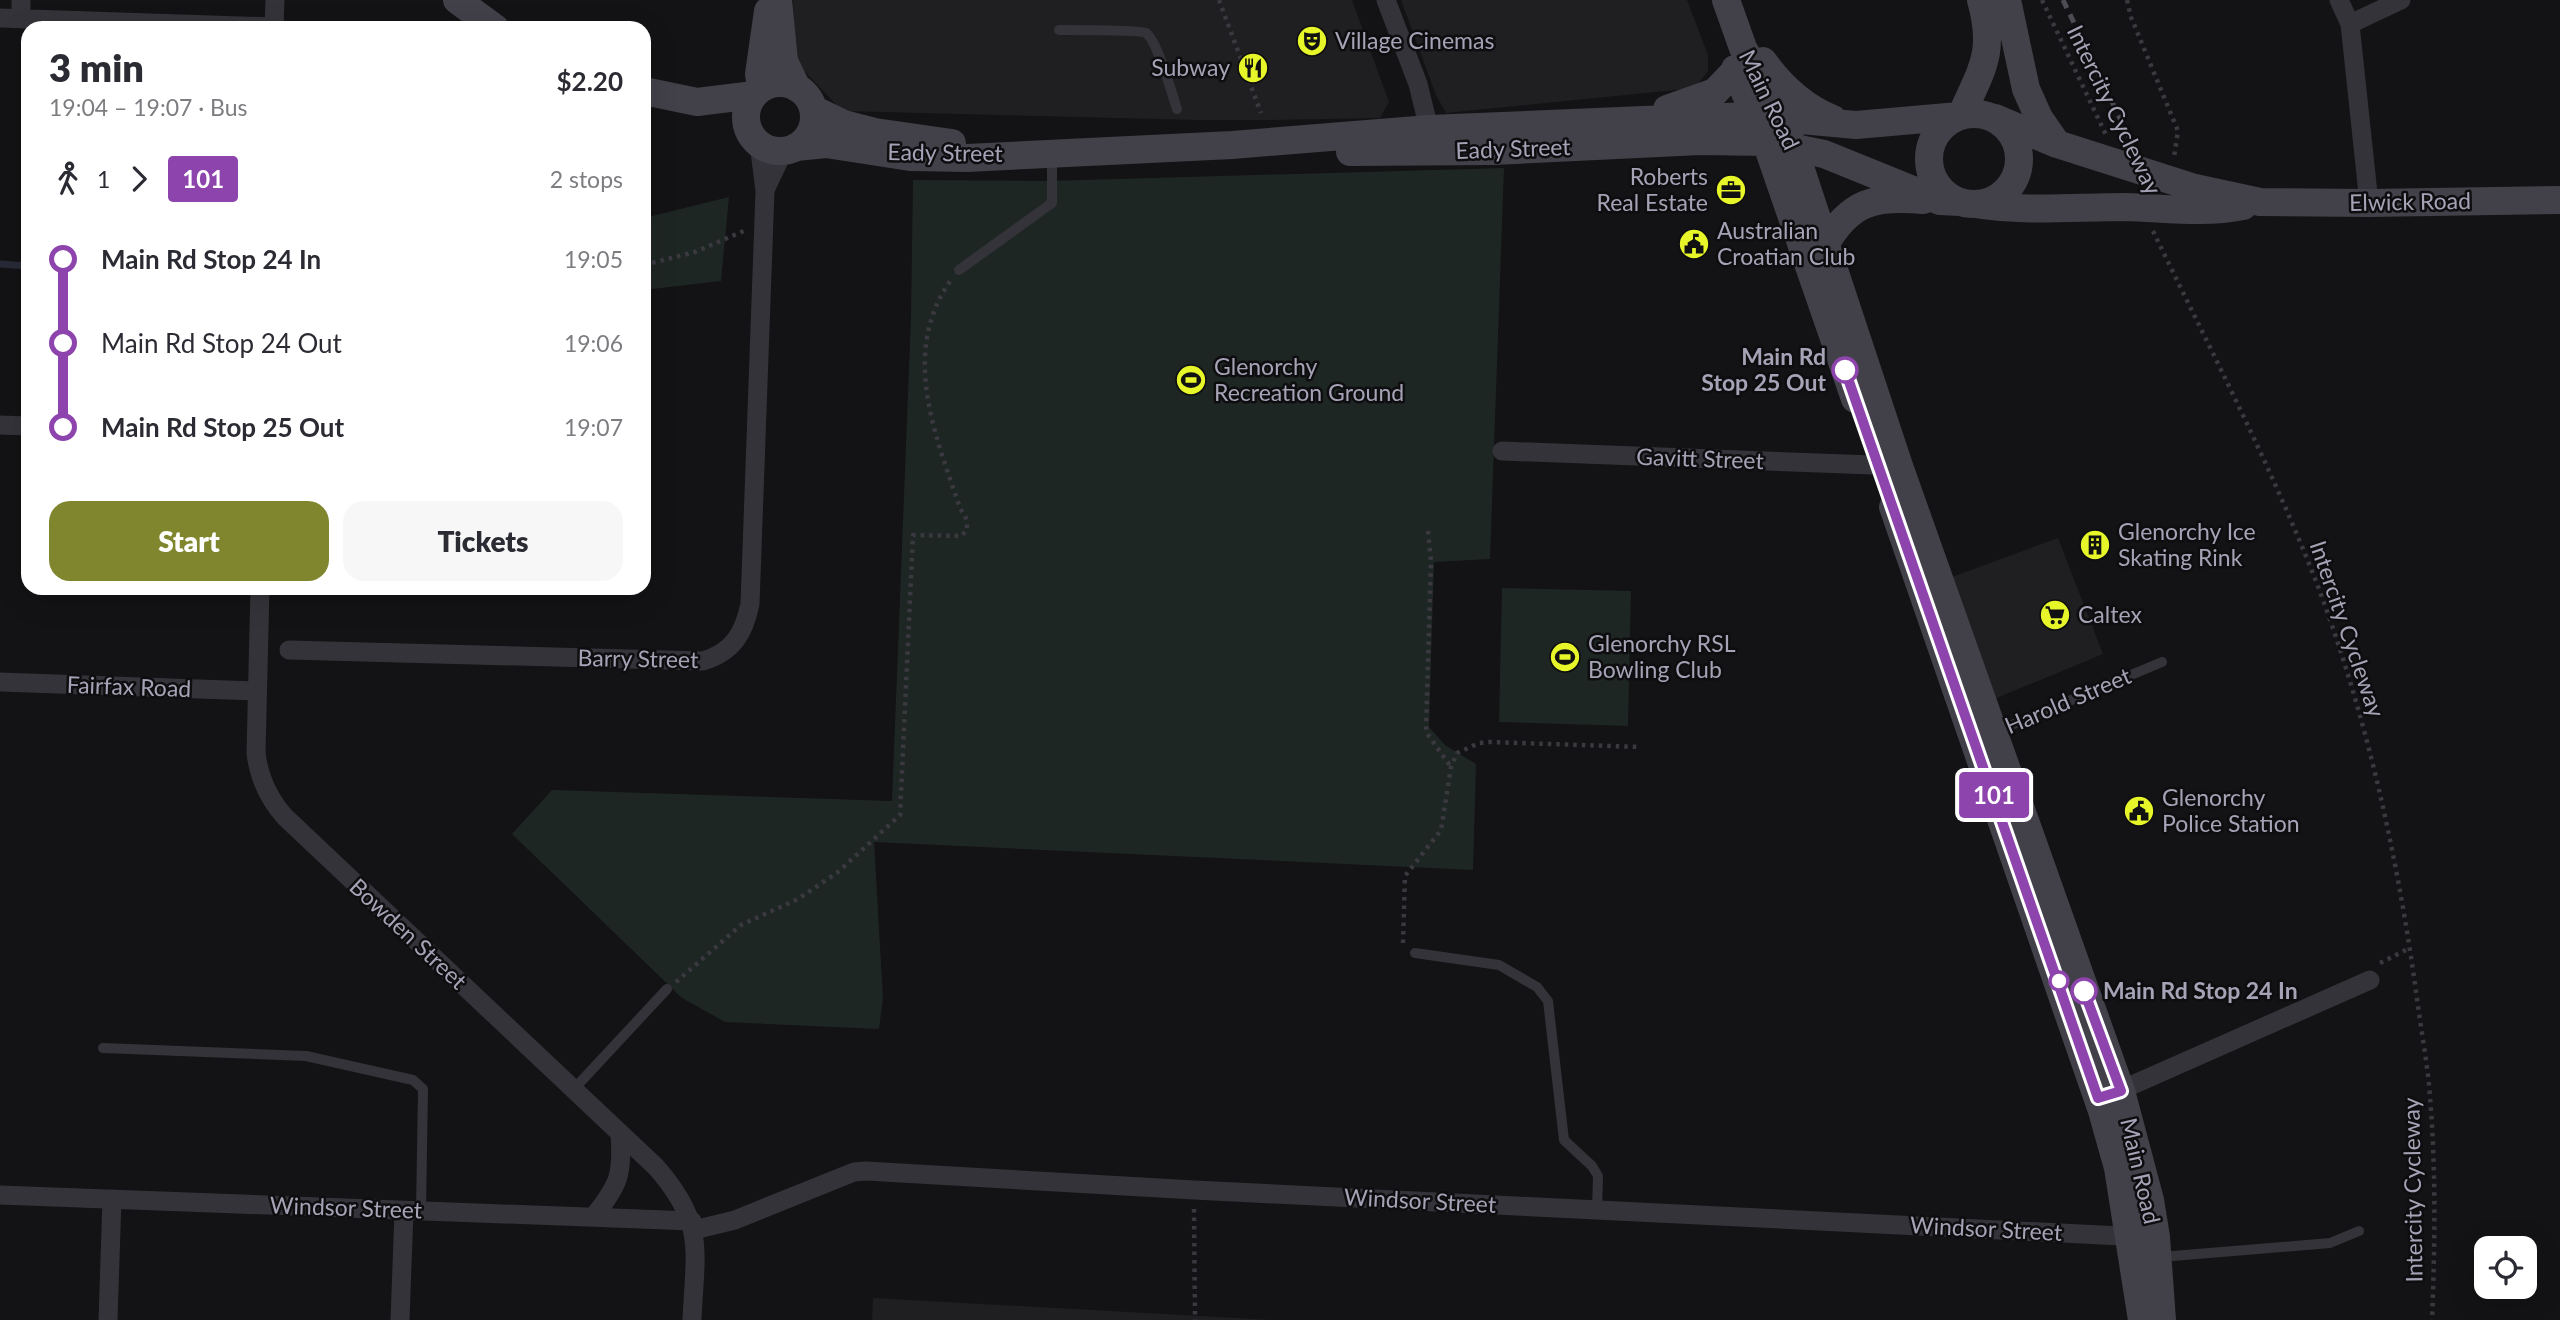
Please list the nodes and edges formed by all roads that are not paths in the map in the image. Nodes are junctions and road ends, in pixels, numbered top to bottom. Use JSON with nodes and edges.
{"nodes":[{"id":1,"x":275,"y":0,"type":"edge"},
{"id":2,"x":457,"y":0,"type":"edge"},
{"id":3,"x":769,"y":0,"type":"edge"},
{"id":4,"x":778,"y":0,"type":"edge"},
{"id":5,"x":1386,"y":0,"type":"edge"},
{"id":6,"x":1711,"y":0,"type":"edge"},
{"id":7,"x":1726,"y":0,"type":"edge"},
{"id":8,"x":1735,"y":0,"type":"edge"},
{"id":9,"x":1982,"y":0,"type":"edge"},
{"id":10,"x":2007,"y":0,"type":"edge"},
{"id":11,"x":2339,"y":0,"type":"edge"},
{"id":12,"x":2401,"y":0,"type":"edge"},
{"id":13,"x":21,"y":9,"type":"edge"},
{"id":14,"x":0,"y":18,"type":"edge"},
{"id":15,"x":190,"y":21,"type":"edge"},
{"id":16,"x":274,"y":21,"type":"edge"},
{"id":17,"x":486,"y":21,"type":"edge"},
{"id":18,"x":2350,"y":24,"type":"junction"},
{"id":19,"x":1059,"y":30,"type":"dead end"},
{"id":20,"x":1736,"y":70,"type":"junction"},
{"id":21,"x":651,"y":92,"type":"edge"},
{"id":22,"x":757,"y":92,"type":"junction"},
{"id":23,"x":805,"y":98,"type":"junction"},
{"id":24,"x":697,"y":102,"type":"junction"},
{"id":25,"x":1177,"y":109,"type":"dead end"},
{"id":26,"x":1960,"y":116,"type":"junction"},
{"id":27,"x":1620,"y":121,"type":"junction"},
{"id":28,"x":1856,"y":125,"type":"junction"},
{"id":29,"x":1429,"y":129,"type":"junction"},
{"id":30,"x":1774,"y":130,"type":"junction"},
{"id":31,"x":2009,"y":130,"type":"junction"},
{"id":32,"x":835,"y":134,"type":"junction"},
{"id":33,"x":772,"y":143,"type":"junction"},
{"id":34,"x":2057,"y":144,"type":"junction"},
{"id":35,"x":1232,"y":145,"type":"junction"},
{"id":36,"x":1052,"y":152,"type":"junction"},
{"id":37,"x":2560,"y":200,"type":"edge"},
{"id":38,"x":1958,"y":202,"type":"junction"},
{"id":39,"x":2260,"y":202,"type":"junction"},
{"id":40,"x":2369,"y":203,"type":"junction"},
{"id":41,"x":1825,"y":245,"type":"junction"},
{"id":42,"x":959,"y":270,"type":"road end"},
{"id":43,"x":0,"y":425,"type":"edge"},
{"id":44,"x":21,"y":426,"type":"edge"},
{"id":45,"x":1502,"y":451,"type":"dead end"},
{"id":46,"x":1889,"y":466,"type":"junction"},
{"id":47,"x":260,"y":595,"type":"edge"},
{"id":48,"x":289,"y":650,"type":"dead end"},
{"id":49,"x":2162,"y":662,"type":"dead end"},
{"id":50,"x":0,"y":682,"type":"edge"},
{"id":51,"x":257,"y":691,"type":"junction"},
{"id":52,"x":1984,"y":737,"type":"junction"},
{"id":53,"x":1415,"y":953,"type":"road end"},
{"id":54,"x":2370,"y":979,"type":"road end"},
{"id":55,"x":667,"y":989,"type":"road end"},
{"id":56,"x":103,"y":1048,"type":"dead end"},
{"id":57,"x":573,"y":1090,"type":"junction"},
{"id":58,"x":2110,"y":1095,"type":"junction"},
{"id":59,"x":620,"y":1135,"type":"junction"},
{"id":60,"x":0,"y":1195,"type":"edge"},
{"id":61,"x":112,"y":1199,"type":"junction"},
{"id":62,"x":1597,"y":1210,"type":"junction"},
{"id":63,"x":413,"y":1211,"type":"junction"},
{"id":64,"x":594,"y":1216,"type":"junction"},
{"id":65,"x":693,"y":1225,"type":"junction"},
{"id":66,"x":2359,"y":1231,"type":"dead end"},
{"id":67,"x":2148,"y":1244,"type":"junction"},
{"id":68,"x":107,"y":1320,"type":"edge"},
{"id":69,"x":400,"y":1320,"type":"edge"},
{"id":70,"x":692,"y":1320,"type":"edge"},
{"id":71,"x":2142,"y":1320,"type":"edge"},
{"id":72,"x":2162,"y":1320,"type":"edge"}],
"edges":[{"from":1,"to":16,"type":"street"},
{"from":2,"to":17,"type":"main road"},
{"from":3,"to":22,"type":"main road"},
{"from":4,"to":23,"type":"main road"},
{"from":5,"to":29,"type":"street"},
{"from":6,"to":20,"type":"main road","name":"Main Road"},
{"from":7,"to":30,"type":"main road","name":"Main Road"},
{"from":8,"to":28,"type":"main road"},
{"from":9,"to":26,"type":"main road"},
{"from":10,"to":31,"type":"main road"},
{"from":10,"to":34,"type":"main road"},
{"from":11,"to":18,"type":"street"},
{"from":12,"to":18,"type":"street"},
{"from":13,"to":14,"type":"street"},
{"from":13,"to":15,"type":"street"},
{"from":18,"to":40,"type":"street"},
{"from":19,"to":25,"type":"lane"},
{"from":20,"to":27,"type":"main road"},
{"from":20,"to":30,"type":"main road","name":"Main Road"},
{"from":21,"to":24,"type":"main road"},
{"from":22,"to":23,"type":"main road"},
{"from":22,"to":24,"type":"main road"},
{"from":22,"to":33,"type":"main road"},
{"from":23,"to":32,"type":"main road","name":"Eady Street"},
{"from":23,"to":33,"type":"main road"},
{"from":24,"to":33,"type":"main road"},
{"from":26,"to":28,"type":"main road"},
{"from":26,"to":31,"type":"main road"},
{"from":26,"to":38,"type":"main road"},
{"from":27,"to":29,"type":"main road","name":"Eady Street"},
{"from":27,"to":30,"type":"main road","name":"Eady Street"},
{"from":28,"to":30,"type":"main road"},
{"from":29,"to":35,"type":"main road","name":"Eady Street"},
{"from":30,"to":35,"type":"main road","name":"Eady Street"},
{"from":30,"to":38,"type":"main road","name":"Elwick Road"},
{"from":30,"to":41,"type":"main road","name":"Main Road"},
{"from":30,"to":46,"type":"main road","name":"Main Road"},
{"from":31,"to":34,"type":"main road","name":"Elwick Road"},
{"from":31,"to":38,"type":"main road"},
{"from":32,"to":33,"type":"main road","name":"Eady Street"},
{"from":32,"to":36,"type":"main road","name":"Eady Street"},
{"from":33,"to":48,"type":"street","name":"Barry Street"},
{"from":34,"to":39,"type":"main road","name":"Elwick Road"},
{"from":35,"to":36,"type":"main road","name":"Eady Street"},
{"from":36,"to":42,"type":"lane"},
{"from":37,"to":40,"type":"main road","name":"Elwick Road"},
{"from":38,"to":39,"type":"main road","name":"Elwick Road"},
{"from":38,"to":41,"type":"main road"},
{"from":39,"to":40,"type":"main road","name":"Elwick Road"},
{"from":41,"to":46,"type":"main road","name":"Main Road"},
{"from":43,"to":44,"type":"street"},
{"from":45,"to":46,"type":"street","name":"Gavitt Street"},
{"from":46,"to":52,"type":"main road","name":"Main Road"},
{"from":47,"to":51,"type":"street","name":"Bowden Street"},
{"from":49,"to":52,"type":"lane","name":"Harold Street"},
{"from":50,"to":51,"type":"street","name":"Fairfax Road"},
{"from":51,"to":57,"type":"street","name":"Bowden Street"},
{"from":52,"to":58,"type":"main road","name":"Main Road"},
{"from":53,"to":62,"type":"lane"},
{"from":54,"to":58,"type":"street"},
{"from":55,"to":57,"type":"lane"},
{"from":56,"to":63,"type":"lane"},
{"from":57,"to":59,"type":"street","name":"Bowden Street"},
{"from":58,"to":67,"type":"main road","name":"Main Road"},
{"from":59,"to":64,"type":"street"},
{"from":59,"to":65,"type":"street","name":"Bowden Street"},
{"from":60,"to":61,"type":"street","name":"Windsor Street"},
{"from":61,"to":63,"type":"street","name":"Windsor Street"},
{"from":61,"to":68,"type":"street"},
{"from":62,"to":65,"type":"street","name":"Windsor Street"},
{"from":62,"to":67,"type":"street","name":"Windsor Street"},
{"from":63,"to":64,"type":"street","name":"Windsor Street"},
{"from":63,"to":69,"type":"street"},
{"from":64,"to":65,"type":"street","name":"Windsor Street"},
{"from":65,"to":70,"type":"street"},
{"from":66,"to":67,"type":"lane"},
{"from":67,"to":71,"type":"main road","name":"Main Road"},
{"from":67,"to":72,"type":"main road","name":"Main Road"}]}
